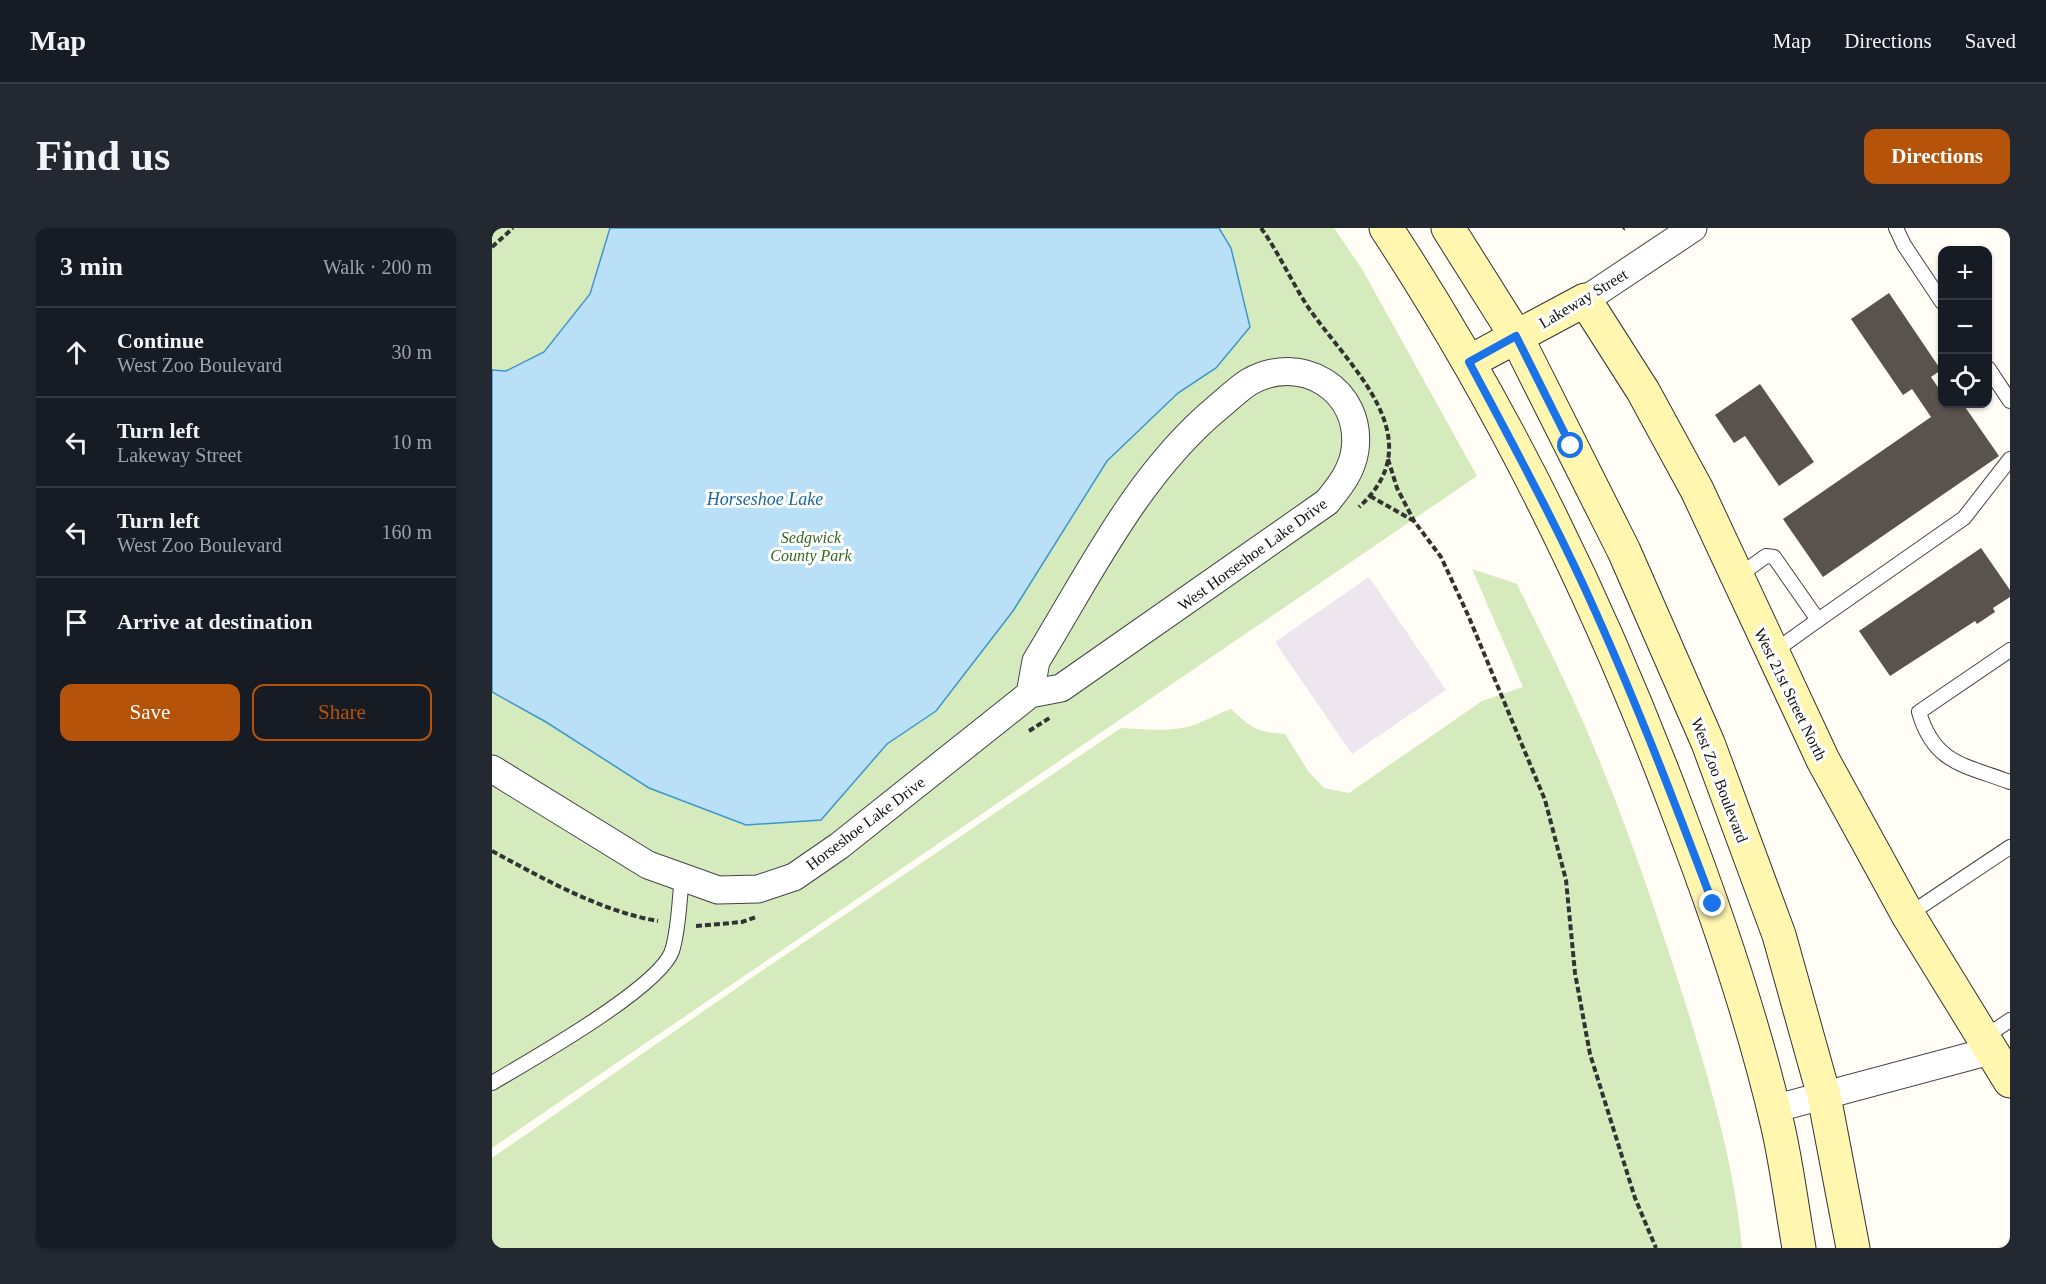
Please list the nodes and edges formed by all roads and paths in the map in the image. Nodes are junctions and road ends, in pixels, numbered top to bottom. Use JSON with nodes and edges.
{"nodes":[{"id":1,"x":513,"y":228,"type":"edge"},
{"id":2,"x":1386,"y":228,"type":"edge"},
{"id":3,"x":1448,"y":228,"type":"edge"},
{"id":4,"x":1693,"y":228,"type":"edge"},
{"id":5,"x":1896,"y":228,"type":"edge"},
{"id":6,"x":492,"y":247,"type":"edge"},
{"id":7,"x":1585,"y":300,"type":"junction"},
{"id":8,"x":1941,"y":300,"type":"edge"},
{"id":9,"x":1516,"y":336,"type":"junction"},
{"id":10,"x":1469,"y":362,"type":"junction"},
{"id":11,"x":1992,"y":374,"type":"edge"},
{"id":12,"x":2010,"y":401,"type":"edge"},
{"id":13,"x":1388,"y":458,"type":"dead end"},
{"id":14,"x":2010,"y":459,"type":"edge"},
{"id":15,"x":1370,"y":496,"type":"dead end"},
{"id":16,"x":1414,"y":521,"type":"junction"},
{"id":17,"x":1737,"y":577,"type":"junction"},
{"id":18,"x":1818,"y":620,"type":"junction"},
{"id":19,"x":2010,"y":650,"type":"edge"},
{"id":20,"x":1771,"y":653,"type":"junction"},
{"id":21,"x":1030,"y":694,"type":"junction"},
{"id":22,"x":492,"y":769,"type":"edge"},
{"id":23,"x":2010,"y":782,"type":"edge"},
{"id":24,"x":2010,"y":847,"type":"edge"},
{"id":25,"x":682,"y":878,"type":"junction"},
{"id":26,"x":1908,"y":915,"type":"junction"},
{"id":27,"x":2010,"y":1020,"type":"edge"},
{"id":28,"x":1986,"y":1045,"type":"junction"},
{"id":29,"x":2010,"y":1081,"type":"edge"},
{"id":30,"x":492,"y":1083,"type":"edge"},
{"id":31,"x":1824,"y":1096,"type":"junction"},
{"id":32,"x":1773,"y":1109,"type":"junction"},
{"id":33,"x":1656,"y":1248,"type":"edge"},
{"id":34,"x":1799,"y":1248,"type":"edge"},
{"id":35,"x":1853,"y":1248,"type":"edge"}],
"edges":[{"from":1,"to":6,"type":"path"},
{"from":2,"to":10,"type":"main road"},
{"from":3,"to":9,"type":"main road"},
{"from":4,"to":7,"type":"street","name":"Lakeway Street"},
{"from":5,"to":8,"type":"lane"},
{"from":7,"to":9,"type":"main road","name":"Lakeway Street"},
{"from":7,"to":17,"type":"main road","name":"West 21st Street North"},
{"from":9,"to":10,"type":"main road","name":"Lakeway Street"},
{"from":9,"to":31,"type":"main road","name":"West Zoo Boulevard"},
{"from":10,"to":32,"type":"main road"},
{"from":11,"to":12,"type":"lane"},
{"from":13,"to":16,"type":"path"},
{"from":14,"to":18,"type":"lane"},
{"from":15,"to":16,"type":"path"},
{"from":16,"to":33,"type":"path"},
{"from":17,"to":18,"type":"lane"},
{"from":17,"to":20,"type":"main road","name":"West 21st Street North"},
{"from":18,"to":20,"type":"lane"},
{"from":19,"to":23,"type":"lane"},
{"from":20,"to":26,"type":"main road","name":"West 21st Street North"},
{"from":21,"to":21,"type":"street","name":"West Horseshoe Lake Drive"},
{"from":21,"to":25,"type":"street","name":"Horseshoe Lake Drive"},
{"from":22,"to":25,"type":"street","name":"Horseshoe Lake Drive"},
{"from":24,"to":26,"type":"lane"},
{"from":25,"to":30,"type":"lane"},
{"from":26,"to":28,"type":"main road","name":"West 21st Street North"},
{"from":27,"to":28,"type":"lane"},
{"from":28,"to":29,"type":"main road","name":"West 21st Street North"},
{"from":28,"to":31,"type":"street"},
{"from":31,"to":32,"type":"street"},
{"from":31,"to":35,"type":"main road","name":"West Zoo Boulevard"},
{"from":32,"to":34,"type":"main road"}]}
